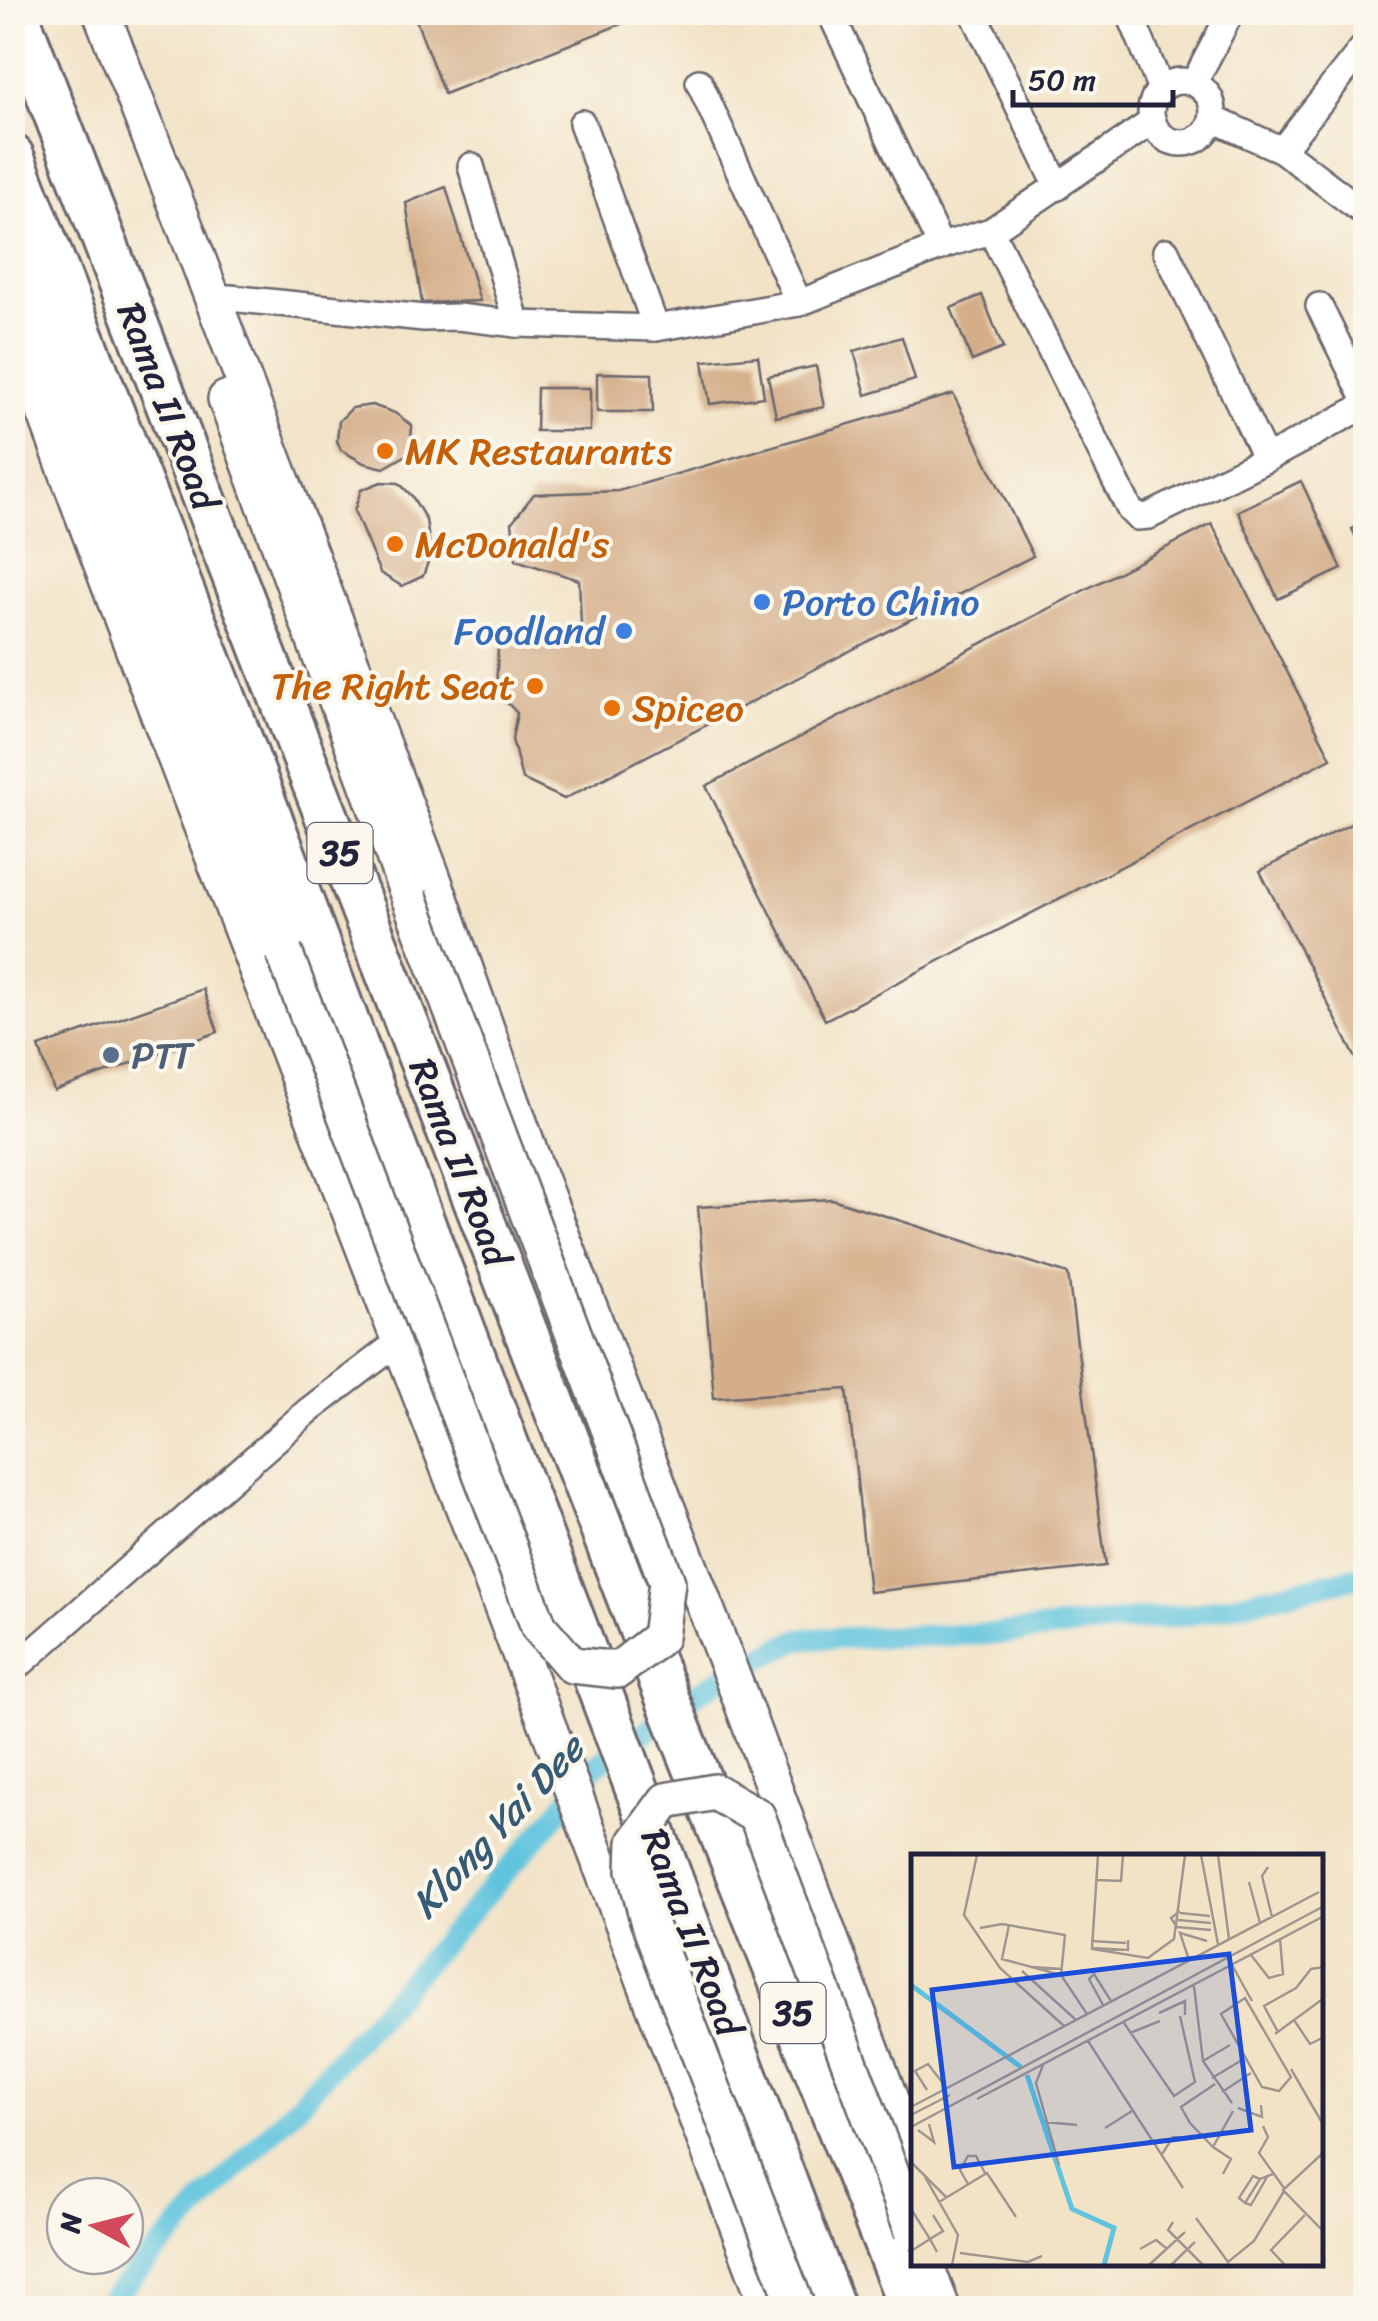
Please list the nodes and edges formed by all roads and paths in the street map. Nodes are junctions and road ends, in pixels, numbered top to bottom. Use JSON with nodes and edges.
{"nodes":[{"id":1,"x":16,"y":12,"type":"edge"},
{"id":2,"x":101,"y":12,"type":"edge"},
{"id":3,"x":830,"y":12,"type":"edge"},
{"id":4,"x":972,"y":12,"type":"edge"},
{"id":5,"x":1129,"y":12,"type":"edge"},
{"id":6,"x":1231,"y":12,"type":"edge"},
{"id":7,"x":1366,"y":44,"type":"edge"},
{"id":8,"x":699,"y":82,"type":"dead end"},
{"id":9,"x":1194,"y":82,"type":"junction"},
{"id":10,"x":1161,"y":89,"type":"junction"},
{"id":11,"x":1213,"y":119,"type":"junction"},
{"id":12,"x":1153,"y":121,"type":"junction"},
{"id":13,"x":582,"y":124,"type":"dead end"},
{"id":14,"x":1282,"y":150,"type":"junction"},
{"id":15,"x":12,"y":156,"type":"edge"},
{"id":16,"x":470,"y":166,"type":"dead end"},
{"id":17,"x":1058,"y":187,"type":"junction"},
{"id":18,"x":1366,"y":214,"type":"edge"},
{"id":19,"x":990,"y":231,"type":"junction"},
{"id":20,"x":12,"y":247,"type":"edge"},
{"id":21,"x":941,"y":247,"type":"junction"},
{"id":22,"x":1166,"y":251,"type":"dead end"},
{"id":23,"x":196,"y":252,"type":"junction"},
{"id":24,"x":212,"y":298,"type":"junction"},
{"id":25,"x":798,"y":304,"type":"junction"},
{"id":26,"x":1320,"y":306,"type":"dead end"},
{"id":27,"x":12,"y":324,"type":"edge"},
{"id":28,"x":517,"y":324,"type":"junction"},
{"id":29,"x":656,"y":328,"type":"junction"},
{"id":30,"x":1366,"y":403,"type":"edge"},
{"id":31,"x":1266,"y":459,"type":"junction"},
{"id":32,"x":400,"y":1340,"type":"junction"},
{"id":33,"x":12,"y":1671,"type":"edge"},
{"id":34,"x":911,"y":2156,"type":"edge"},
{"id":35,"x":911,"y":2226,"type":"edge"},
{"id":36,"x":926,"y":2266,"type":"edge"},
{"id":37,"x":952,"y":2266,"type":"edge"},
{"id":38,"x":768,"y":2308,"type":"edge"},
{"id":39,"x":797,"y":2308,"type":"edge"},
{"id":40,"x":833,"y":2308,"type":"edge"},
{"id":41,"x":911,"y":2308,"type":"edge"},
{"id":42,"x":942,"y":2308,"type":"edge"},
{"id":43,"x":968,"y":2308,"type":"edge"}],
"edges":[{"from":1,"to":41,"type":"highway","name":"Rama II Road","number":"35"},
{"from":2,"to":23,"type":"main road","name":"Rama II Road","number":"35"},
{"from":3,"to":21,"type":"street"},
{"from":4,"to":17,"type":"street"},
{"from":5,"to":10,"type":"street"},
{"from":6,"to":9,"type":"street"},
{"from":7,"to":14,"type":"street"},
{"from":8,"to":25,"type":"street"},
{"from":9,"to":10,"type":"street"},
{"from":9,"to":11,"type":"street"},
{"from":10,"to":12,"type":"street"},
{"from":11,"to":12,"type":"street"},
{"from":11,"to":14,"type":"street"},
{"from":12,"to":17,"type":"street"},
{"from":13,"to":29,"type":"street"},
{"from":14,"to":18,"type":"street"},
{"from":15,"to":40,"type":"highway","name":"Rama II Road","number":"35"},
{"from":16,"to":28,"type":"street"},
{"from":17,"to":19,"type":"street"},
{"from":19,"to":21,"type":"street"},
{"from":19,"to":31,"type":"street"},
{"from":20,"to":23,"type":"main road","bridge":true},
{"from":21,"to":25,"type":"street"},
{"from":22,"to":31,"type":"street"},
{"from":23,"to":24,"type":"main road","name":"Rama II Road","number":"35"},
{"from":24,"to":28,"type":"street"},
{"from":24,"to":34,"type":"main road","name":"Rama II Road","number":"35"},
{"from":25,"to":29,"type":"street"},
{"from":26,"to":30,"type":"street"},
{"from":27,"to":32,"type":"main road","name":"Rama II Road"},
{"from":28,"to":29,"type":"street"},
{"from":30,"to":31,"type":"street"},
{"from":32,"to":33,"type":"street"},
{"from":32,"to":38,"type":"main road","name":"Rama II Road"},
{"from":35,"to":39,"type":"main road","bridge":true},
{"from":36,"to":42,"type":"main road"},
{"from":37,"to":43,"type":"main road"}]}
